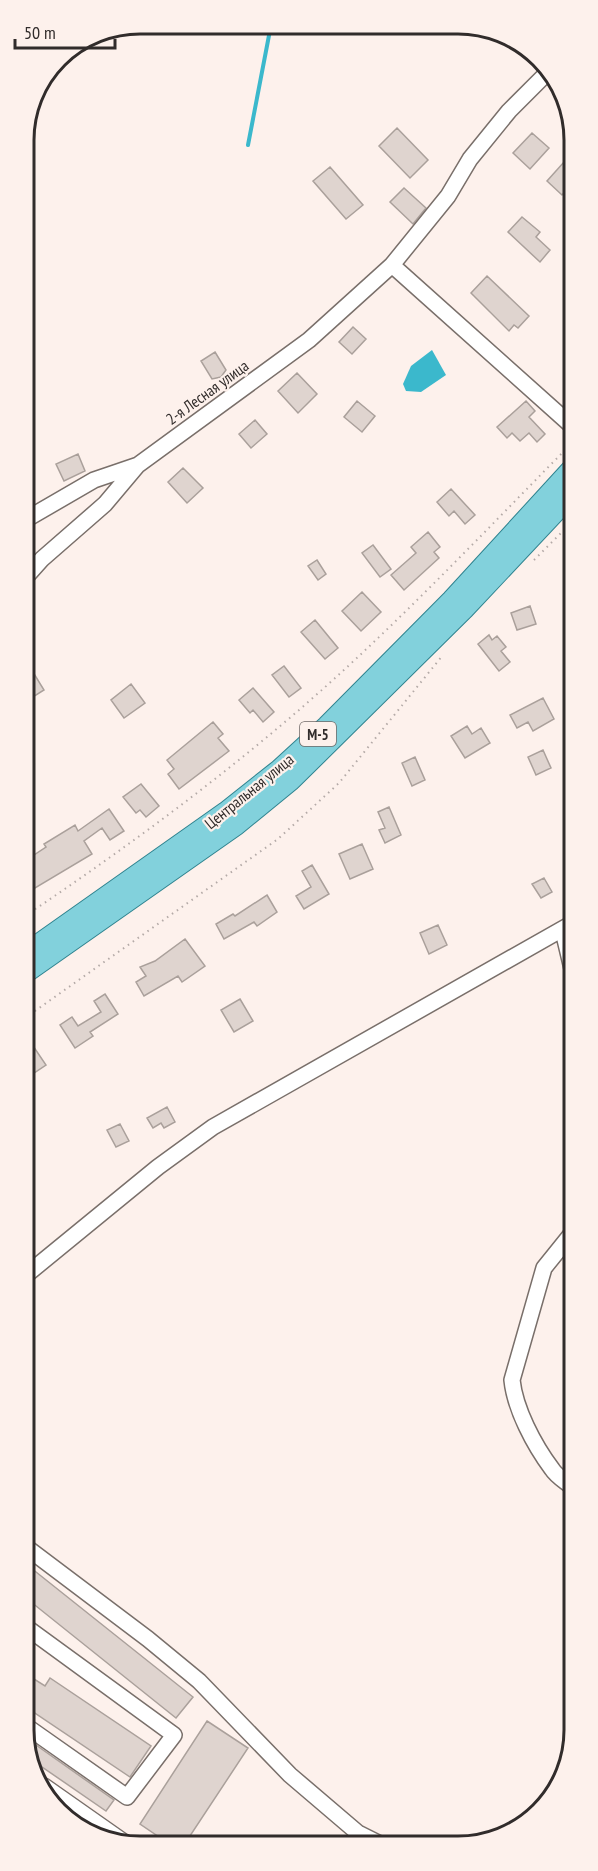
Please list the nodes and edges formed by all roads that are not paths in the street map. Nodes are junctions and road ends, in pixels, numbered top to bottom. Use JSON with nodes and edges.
{"nodes":[{"id":1,"x":543,"y":77,"type":"edge"},
{"id":2,"x":392,"y":265,"type":"junction"},
{"id":3,"x":564,"y":419,"type":"edge"},
{"id":4,"x":138,"y":465,"type":"junction"},
{"id":5,"x":564,"y":478,"type":"edge"},
{"id":6,"x":564,"y":503,"type":"edge"},
{"id":7,"x":35,"y":514,"type":"edge"},
{"id":8,"x":35,"y":567,"type":"edge"},
{"id":9,"x":564,"y":930,"type":"edge"},
{"id":10,"x":34,"y":947,"type":"edge"},
{"id":11,"x":34,"y":966,"type":"edge"},
{"id":12,"x":563,"y":1244,"type":"edge"},
{"id":13,"x":34,"y":1268,"type":"edge"},
{"id":14,"x":563,"y":1480,"type":"edge"},
{"id":15,"x":34,"y":1553,"type":"edge"},
{"id":16,"x":34,"y":1633,"type":"edge"},
{"id":17,"x":34,"y":1732,"type":"edge"},
{"id":18,"x":55,"y":1794,"type":"edge"},
{"id":19,"x":109,"y":1832,"type":"edge"},
{"id":20,"x":364,"y":1836,"type":"edge"}],
"edges":[{"from":1,"to":2,"type":"street","name":"2-я Лесная улица"},
{"from":2,"to":3,"type":"street"},
{"from":2,"to":4,"type":"street","name":"2-я Лесная улица"},
{"from":4,"to":7,"type":"street","name":"2-я Лесная улица"},
{"from":4,"to":8,"type":"street"},
{"from":5,"to":10,"type":"main road","name":"Центральная улица","number":"М-5"},
{"from":6,"to":11,"type":"main road","name":"Центральная улица","number":"М-5"},
{"from":9,"to":13,"type":"street"},
{"from":12,"to":14,"type":"street"},
{"from":15,"to":20,"type":"street"},
{"from":16,"to":17,"type":"street"},
{"from":18,"to":19,"type":"street"}]}
